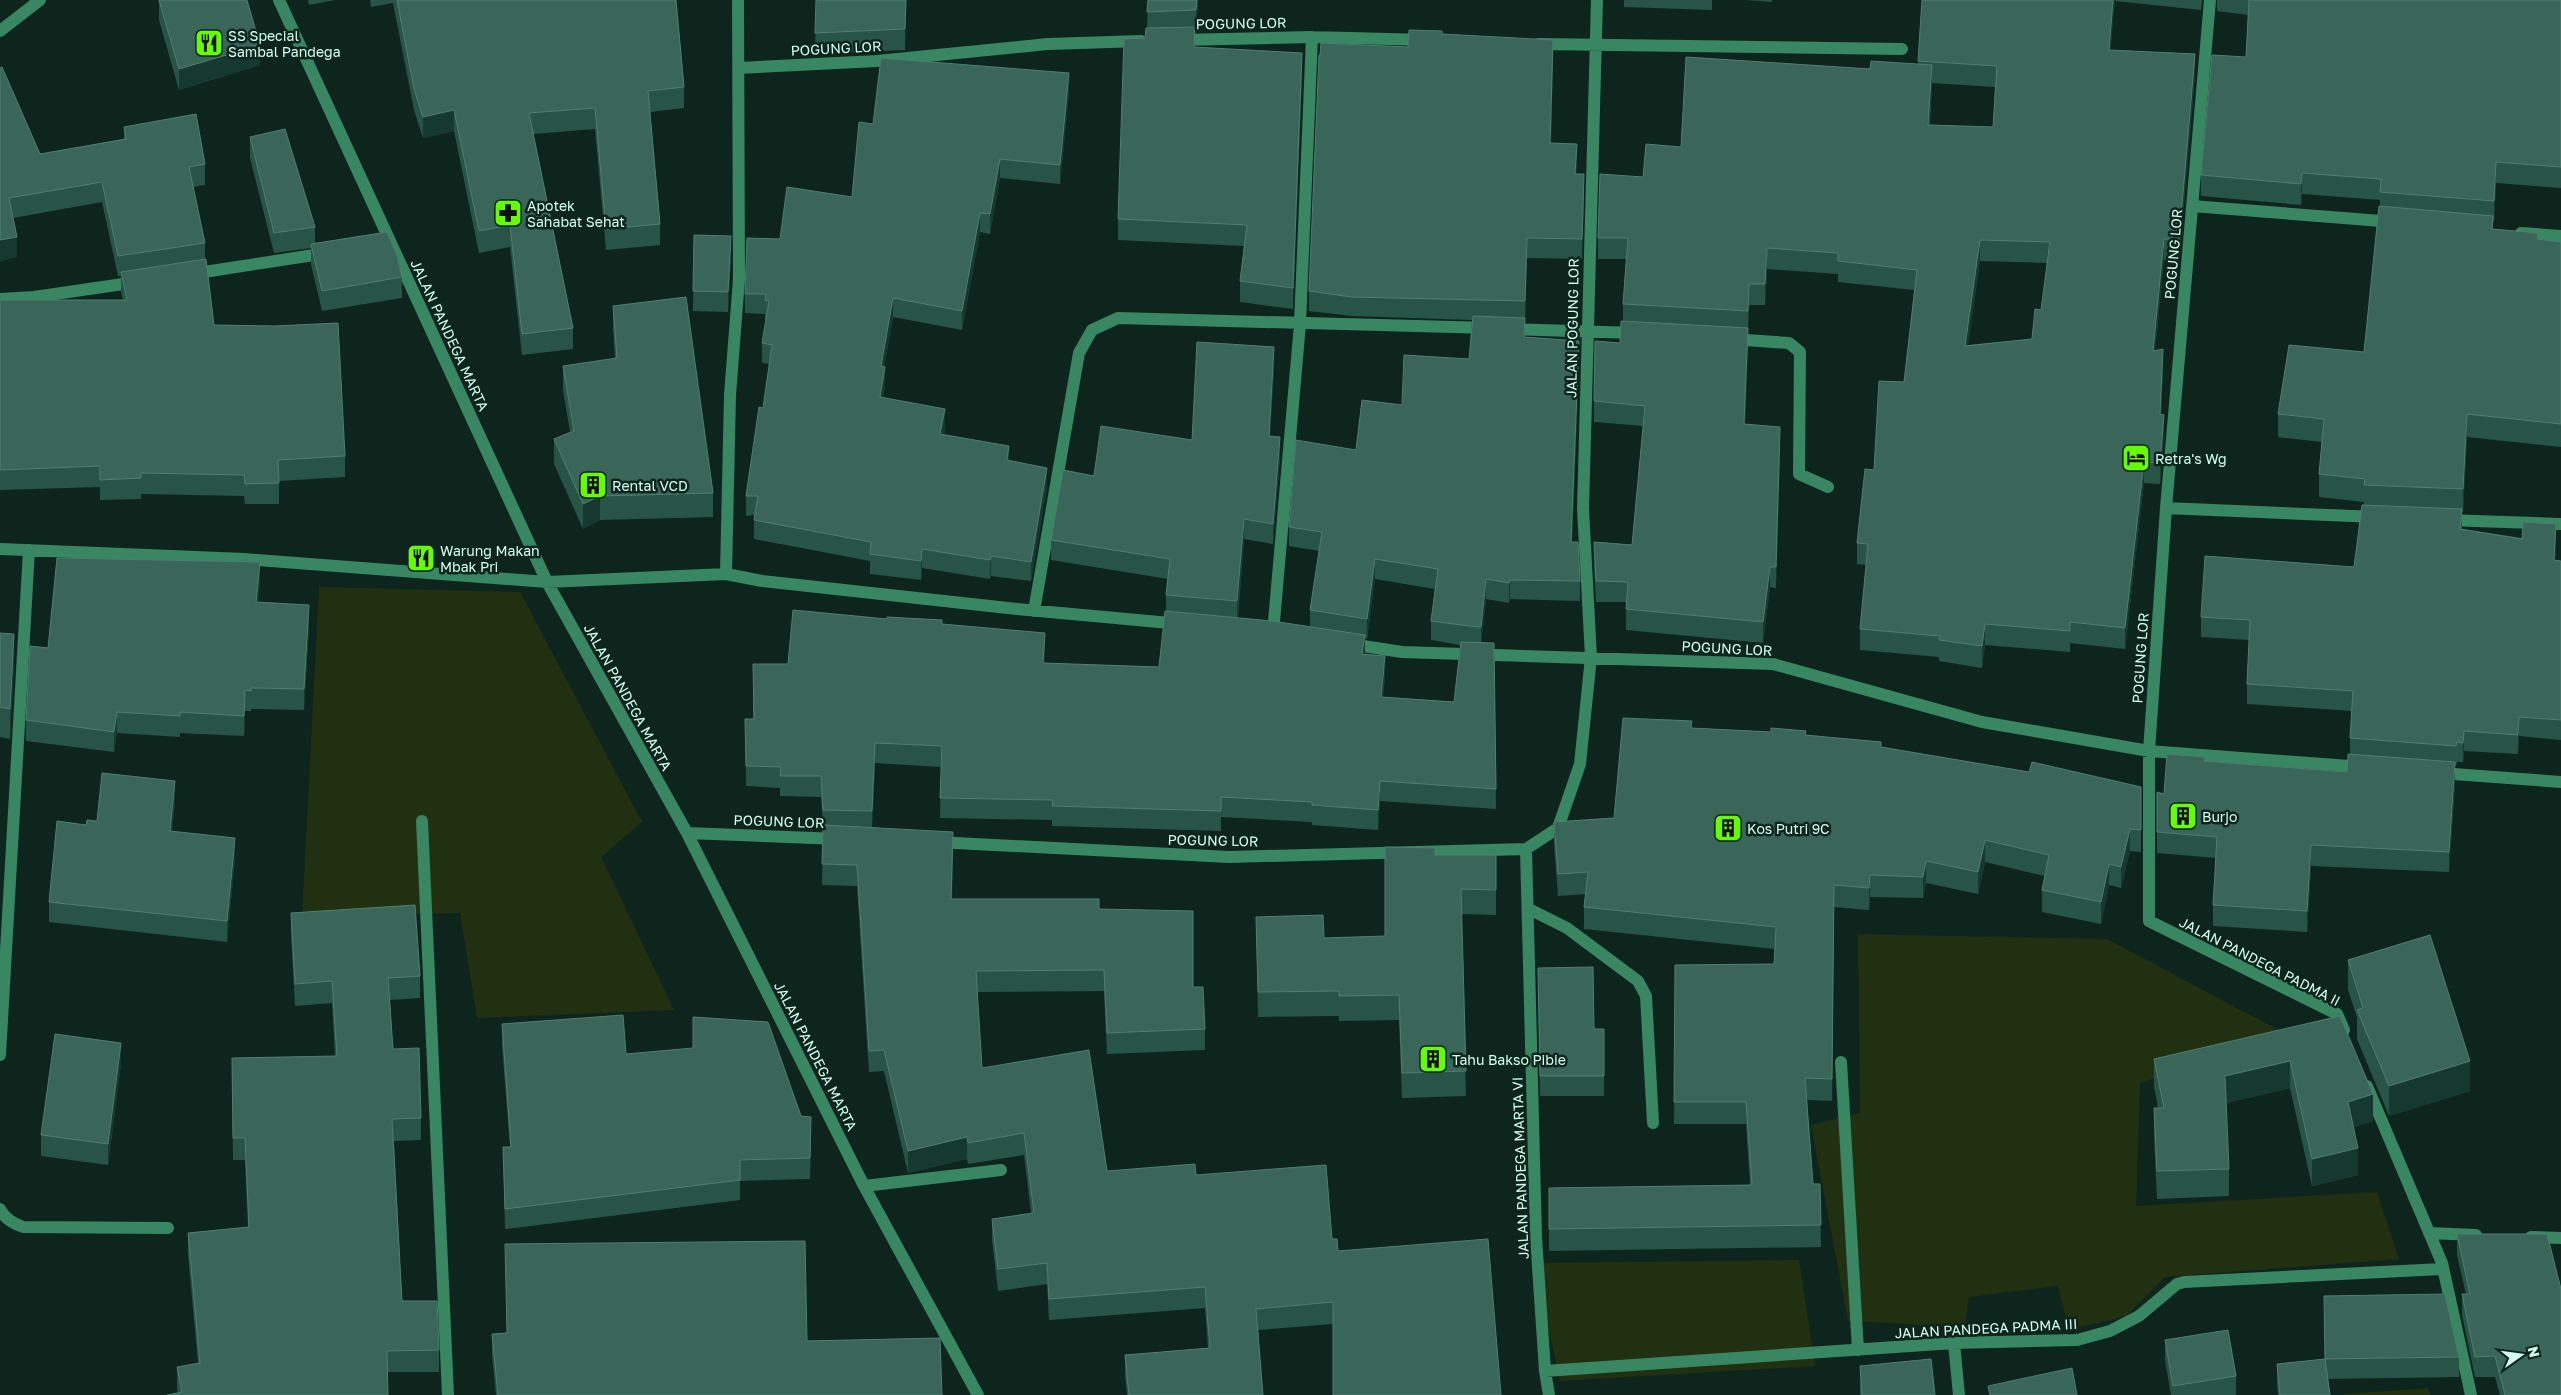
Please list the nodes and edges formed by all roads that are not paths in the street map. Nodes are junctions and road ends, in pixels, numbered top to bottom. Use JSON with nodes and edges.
{"nodes":[{"id":1,"x":40,"y":0,"type":"edge"},
{"id":2,"x":279,"y":0,"type":"edge"},
{"id":3,"x":738,"y":0,"type":"edge"},
{"id":4,"x":1597,"y":0,"type":"edge"},
{"id":5,"x":2210,"y":0,"type":"edge"},
{"id":6,"x":0,"y":30,"type":"edge"},
{"id":7,"x":1312,"y":37,"type":"junction"},
{"id":8,"x":1437,"y":40,"type":"edge"},
{"id":9,"x":1525,"y":44,"type":"edge"},
{"id":10,"x":1594,"y":46,"type":"junction"},
{"id":11,"x":1902,"y":49,"type":"dead end"},
{"id":12,"x":739,"y":68,"type":"junction"},
{"id":13,"x":2192,"y":206,"type":"junction"},
{"id":14,"x":2406,"y":223,"type":"edge"},
{"id":15,"x":2512,"y":232,"type":"edge"},
{"id":16,"x":2561,"y":236,"type":"edge"},
{"id":17,"x":343,"y":251,"type":"edge"},
{"id":18,"x":179,"y":276,"type":"edge"},
{"id":19,"x":150,"y":280,"type":"edge"},
{"id":20,"x":0,"y":299,"type":"edge"},
{"id":21,"x":1300,"y":324,"type":"junction"},
{"id":22,"x":1587,"y":331,"type":"junction"},
{"id":23,"x":1647,"y":334,"type":"edge"},
{"id":24,"x":1716,"y":338,"type":"edge"},
{"id":25,"x":1828,"y":487,"type":"dead end"},
{"id":26,"x":2166,"y":508,"type":"junction"},
{"id":27,"x":2393,"y":518,"type":"edge"},
{"id":28,"x":2433,"y":519,"type":"edge"},
{"id":29,"x":2561,"y":524,"type":"edge"},
{"id":30,"x":0,"y":549,"type":"edge"},
{"id":31,"x":29,"y":550,"type":"junction"},
{"id":32,"x":726,"y":574,"type":"junction"},
{"id":33,"x":547,"y":582,"type":"junction"},
{"id":34,"x":1034,"y":611,"type":"junction"},
{"id":35,"x":1197,"y":626,"type":"edge"},
{"id":36,"x":1273,"y":633,"type":"edge"},
{"id":37,"x":1338,"y":643,"type":"edge"},
{"id":38,"x":1591,"y":657,"type":"junction"},
{"id":39,"x":2149,"y":750,"type":"junction"},
{"id":40,"x":2374,"y":768,"type":"edge"},
{"id":41,"x":2424,"y":771,"type":"edge"},
{"id":42,"x":2561,"y":782,"type":"edge"},
{"id":43,"x":422,"y":820,"type":"dead end"},
{"id":44,"x":687,"y":833,"type":"junction"},
{"id":45,"x":851,"y":839,"type":"edge"},
{"id":46,"x":919,"y":842,"type":"edge"},
{"id":47,"x":1526,"y":849,"type":"junction"},
{"id":48,"x":1529,"y":909,"type":"junction"},
{"id":49,"x":2348,"y":1041,"type":"edge"},
{"id":50,"x":0,"y":1055,"type":"edge"},
{"id":51,"x":1841,"y":1062,"type":"dead end"},
{"id":52,"x":2364,"y":1078,"type":"edge"},
{"id":53,"x":1653,"y":1123,"type":"dead end"},
{"id":54,"x":1001,"y":1170,"type":"dead end"},
{"id":55,"x":864,"y":1186,"type":"junction"},
{"id":56,"x":0,"y":1209,"type":"edge"},
{"id":57,"x":168,"y":1228,"type":"dead end"},
{"id":58,"x":2429,"y":1233,"type":"junction"},
{"id":59,"x":2486,"y":1235,"type":"edge"},
{"id":60,"x":2514,"y":1236,"type":"edge"},
{"id":61,"x":2561,"y":1238,"type":"edge"},
{"id":62,"x":2442,"y":1269,"type":"junction"},
{"id":63,"x":1954,"y":1343,"type":"junction"},
{"id":64,"x":1858,"y":1350,"type":"junction"},
{"id":65,"x":1545,"y":1371,"type":"junction"},
{"id":66,"x":448,"y":1395,"type":"edge"},
{"id":67,"x":978,"y":1395,"type":"edge"},
{"id":68,"x":1549,"y":1395,"type":"edge"},
{"id":69,"x":1959,"y":1395,"type":"edge"},
{"id":70,"x":2471,"y":1395,"type":"edge"}],
"edges":[{"from":1,"to":6,"type":"street"},
{"from":2,"to":33,"type":"street","name":"JALAN PANDEGA MARTA"},
{"from":3,"to":12,"type":"street"},
{"from":4,"to":10,"type":"street","name":"JALAN POGUNG LOR"},
{"from":5,"to":13,"type":"street","name":"POGUNG LOR"},
{"from":7,"to":8,"type":"street","name":"POGUNG LOR"},
{"from":7,"to":12,"type":"street","name":"POGUNG LOR"},
{"from":7,"to":21,"type":"street"},
{"from":9,"to":10,"type":"street"},
{"from":10,"to":11,"type":"street"},
{"from":10,"to":22,"type":"street","name":"JALAN POGUNG LOR"},
{"from":12,"to":32,"type":"street"},
{"from":13,"to":14,"type":"street"},
{"from":13,"to":26,"type":"street","name":"POGUNG LOR"},
{"from":15,"to":16,"type":"street"},
{"from":17,"to":18,"type":"street"},
{"from":19,"to":20,"type":"street"},
{"from":21,"to":22,"type":"street"},
{"from":21,"to":34,"type":"street"},
{"from":21,"to":36,"type":"street"},
{"from":22,"to":23,"type":"street"},
{"from":22,"to":38,"type":"street","name":"JALAN POGUNG LOR"},
{"from":24,"to":25,"type":"street"},
{"from":26,"to":27,"type":"street"},
{"from":26,"to":39,"type":"street","name":"POGUNG LOR"},
{"from":28,"to":29,"type":"street"},
{"from":30,"to":31,"type":"street"},
{"from":31,"to":33,"type":"street"},
{"from":31,"to":50,"type":"street"},
{"from":32,"to":33,"type":"street"},
{"from":32,"to":34,"type":"street"},
{"from":33,"to":44,"type":"street","name":"JALAN PANDEGA MARTA"},
{"from":34,"to":35,"type":"street"},
{"from":37,"to":38,"type":"street","name":"POGUNG LOR"},
{"from":38,"to":39,"type":"street","name":"POGUNG LOR"},
{"from":38,"to":47,"type":"street"},
{"from":39,"to":40,"type":"street"},
{"from":39,"to":49,"type":"street","name":"JALAN PANDEGA PADMA II"},
{"from":41,"to":42,"type":"street"},
{"from":43,"to":66,"type":"street"},
{"from":44,"to":45,"type":"street","name":"POGUNG LOR"},
{"from":44,"to":55,"type":"street","name":"JALAN PANDEGA MARTA"},
{"from":46,"to":47,"type":"street","name":"POGUNG LOR"},
{"from":47,"to":48,"type":"street","name":"JALAN PANDEGA MARTA VI"},
{"from":48,"to":53,"type":"street"},
{"from":48,"to":65,"type":"street","name":"JALAN PANDEGA MARTA VI"},
{"from":51,"to":64,"type":"street"},
{"from":52,"to":58,"type":"street"},
{"from":54,"to":55,"type":"street"},
{"from":55,"to":67,"type":"street","name":"JALAN PANDEGA MARTA"},
{"from":56,"to":57,"type":"street"},
{"from":58,"to":59,"type":"street"},
{"from":58,"to":62,"type":"street"},
{"from":60,"to":61,"type":"street"},
{"from":62,"to":63,"type":"street","name":"JALAN PANDEGA PADMA III"},
{"from":62,"to":70,"type":"street"},
{"from":63,"to":64,"type":"street","name":"JALAN PANDEGA PADMA III"},
{"from":63,"to":69,"type":"street"},
{"from":64,"to":65,"type":"street","name":"JALAN PANDEGA PADMA III"},
{"from":65,"to":68,"type":"street","name":"JALAN PANDEGA MARTA VI"}]}
